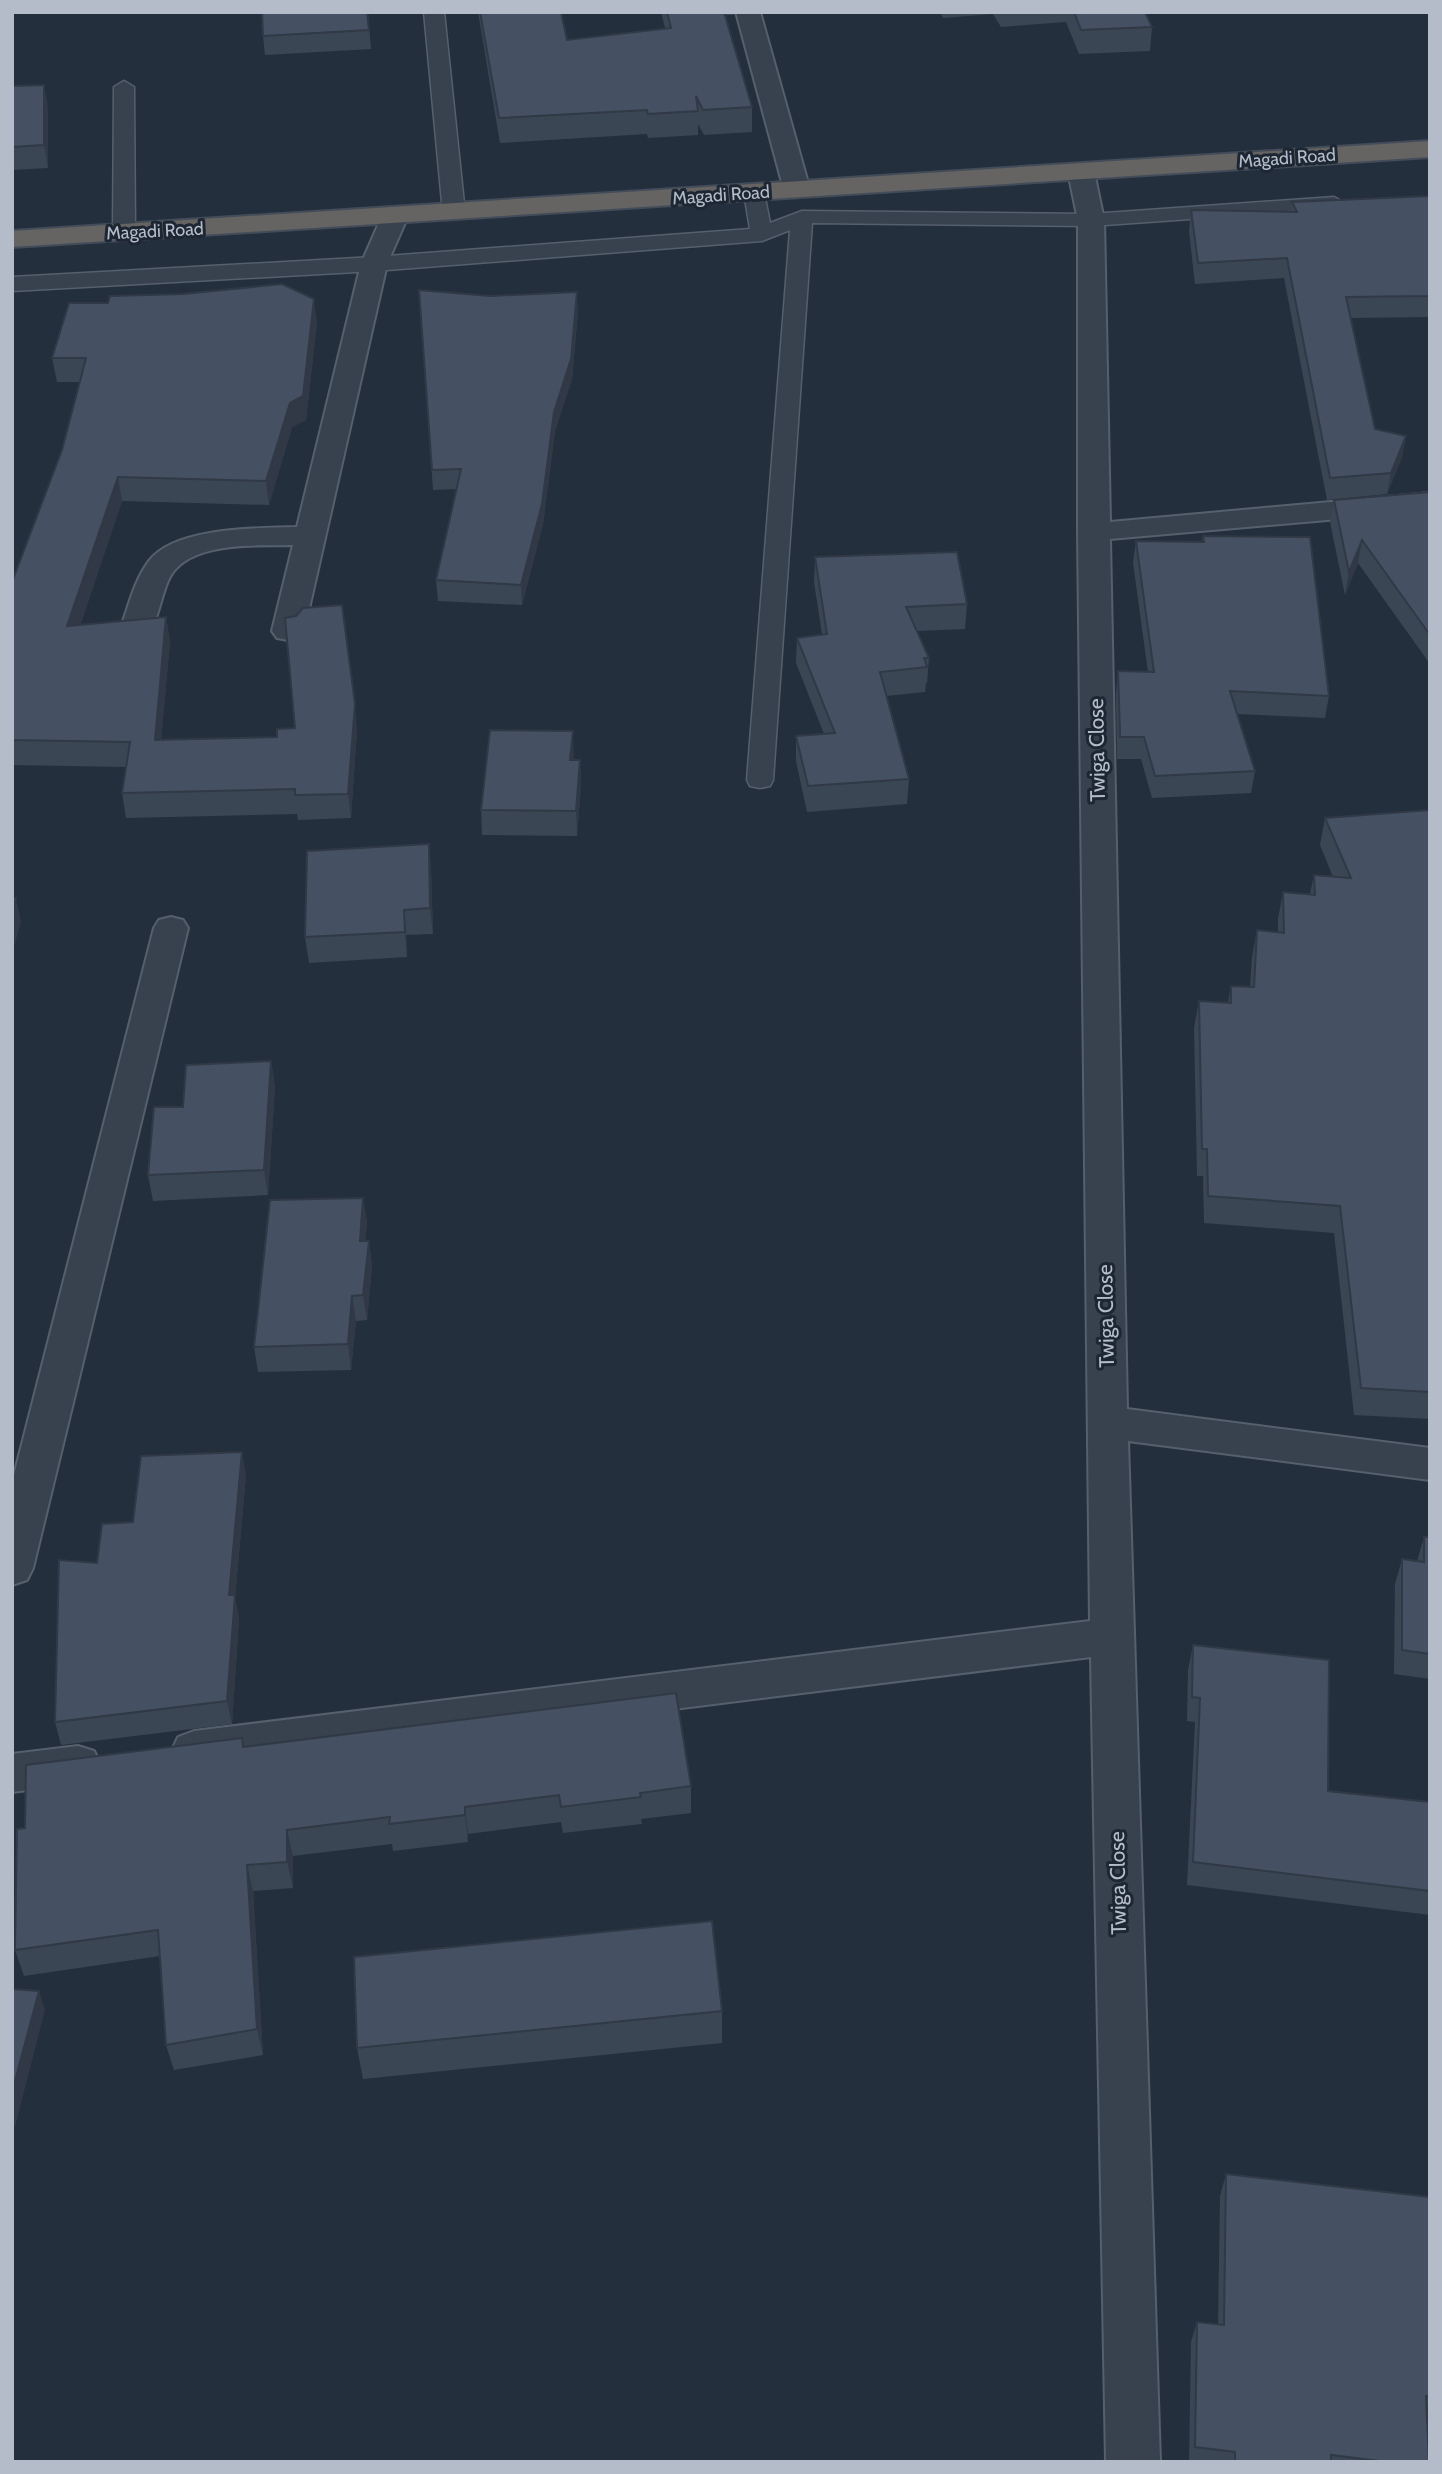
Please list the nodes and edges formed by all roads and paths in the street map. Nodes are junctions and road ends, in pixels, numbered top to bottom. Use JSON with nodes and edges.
{"nodes":[{"id":1,"x":434,"y":12,"type":"edge"},
{"id":2,"x":748,"y":12,"type":"edge"},
{"id":3,"x":124,"y":87,"type":"dead end"},
{"id":4,"x":1430,"y":149,"type":"edge"},
{"id":5,"x":1081,"y":172,"type":"junction"},
{"id":6,"x":797,"y":190,"type":"junction"},
{"id":7,"x":754,"y":192,"type":"junction"},
{"id":8,"x":1362,"y":201,"type":"edge"},
{"id":9,"x":454,"y":213,"type":"junction"},
{"id":10,"x":395,"y":216,"type":"junction"},
{"id":11,"x":802,"y":217,"type":"junction"},
{"id":12,"x":1091,"y":220,"type":"junction"},
{"id":13,"x":124,"y":233,"type":"junction"},
{"id":14,"x":762,"y":235,"type":"junction"},
{"id":15,"x":12,"y":239,"type":"edge"},
{"id":16,"x":374,"y":264,"type":"junction"},
{"id":17,"x":12,"y":284,"type":"edge"},
{"id":18,"x":1430,"y":502,"type":"edge"},
{"id":19,"x":1093,"y":532,"type":"junction"},
{"id":20,"x":310,"y":536,"type":"junction"},
{"id":21,"x":288,"y":631,"type":"edge"},
{"id":22,"x":134,"y":635,"type":"edge"},
{"id":23,"x":760,"y":780,"type":"dead end"},
{"id":24,"x":170,"y":928,"type":"dead end"},
{"id":25,"x":1107,"y":1423,"type":"junction"},
{"id":26,"x":1430,"y":1464,"type":"edge"},
{"id":27,"x":12,"y":1569,"type":"edge"},
{"id":28,"x":1112,"y":1636,"type":"junction"},
{"id":29,"x":12,"y":1773,"type":"edge"},
{"id":30,"x":1133,"y":2462,"type":"edge"}],
"edges":[{"from":1,"to":9,"type":"lane"},
{"from":2,"to":6,"type":"street"},
{"from":3,"to":13,"type":"lane"},
{"from":4,"to":5,"type":"highway","name":"Magadi Road"},
{"from":5,"to":6,"type":"highway","name":"Magadi Road"},
{"from":5,"to":12,"type":"street","name":"Twiga Close"},
{"from":6,"to":7,"type":"highway","name":"Magadi Road"},
{"from":7,"to":9,"type":"highway","name":"Magadi Road"},
{"from":7,"to":14,"type":"lane"},
{"from":8,"to":12,"type":"lane"},
{"from":9,"to":10,"type":"highway","name":"Magadi Road"},
{"from":10,"to":13,"type":"highway","name":"Magadi Road"},
{"from":10,"to":16,"type":"street"},
{"from":11,"to":12,"type":"lane"},
{"from":11,"to":14,"type":"lane"},
{"from":11,"to":23,"type":"lane"},
{"from":12,"to":19,"type":"street","name":"Twiga Close"},
{"from":13,"to":15,"type":"highway","name":"Magadi Road"},
{"from":14,"to":16,"type":"lane"},
{"from":16,"to":17,"type":"lane"},
{"from":16,"to":20,"type":"street"},
{"from":18,"to":19,"type":"street"},
{"from":19,"to":25,"type":"street","name":"Twiga Close"},
{"from":20,"to":21,"type":"street"},
{"from":20,"to":22,"type":"street"},
{"from":24,"to":27,"type":"street"},
{"from":25,"to":26,"type":"street"},
{"from":25,"to":28,"type":"street","name":"Twiga Close"},
{"from":28,"to":29,"type":"street"},
{"from":28,"to":30,"type":"street","name":"Twiga Close"}]}
